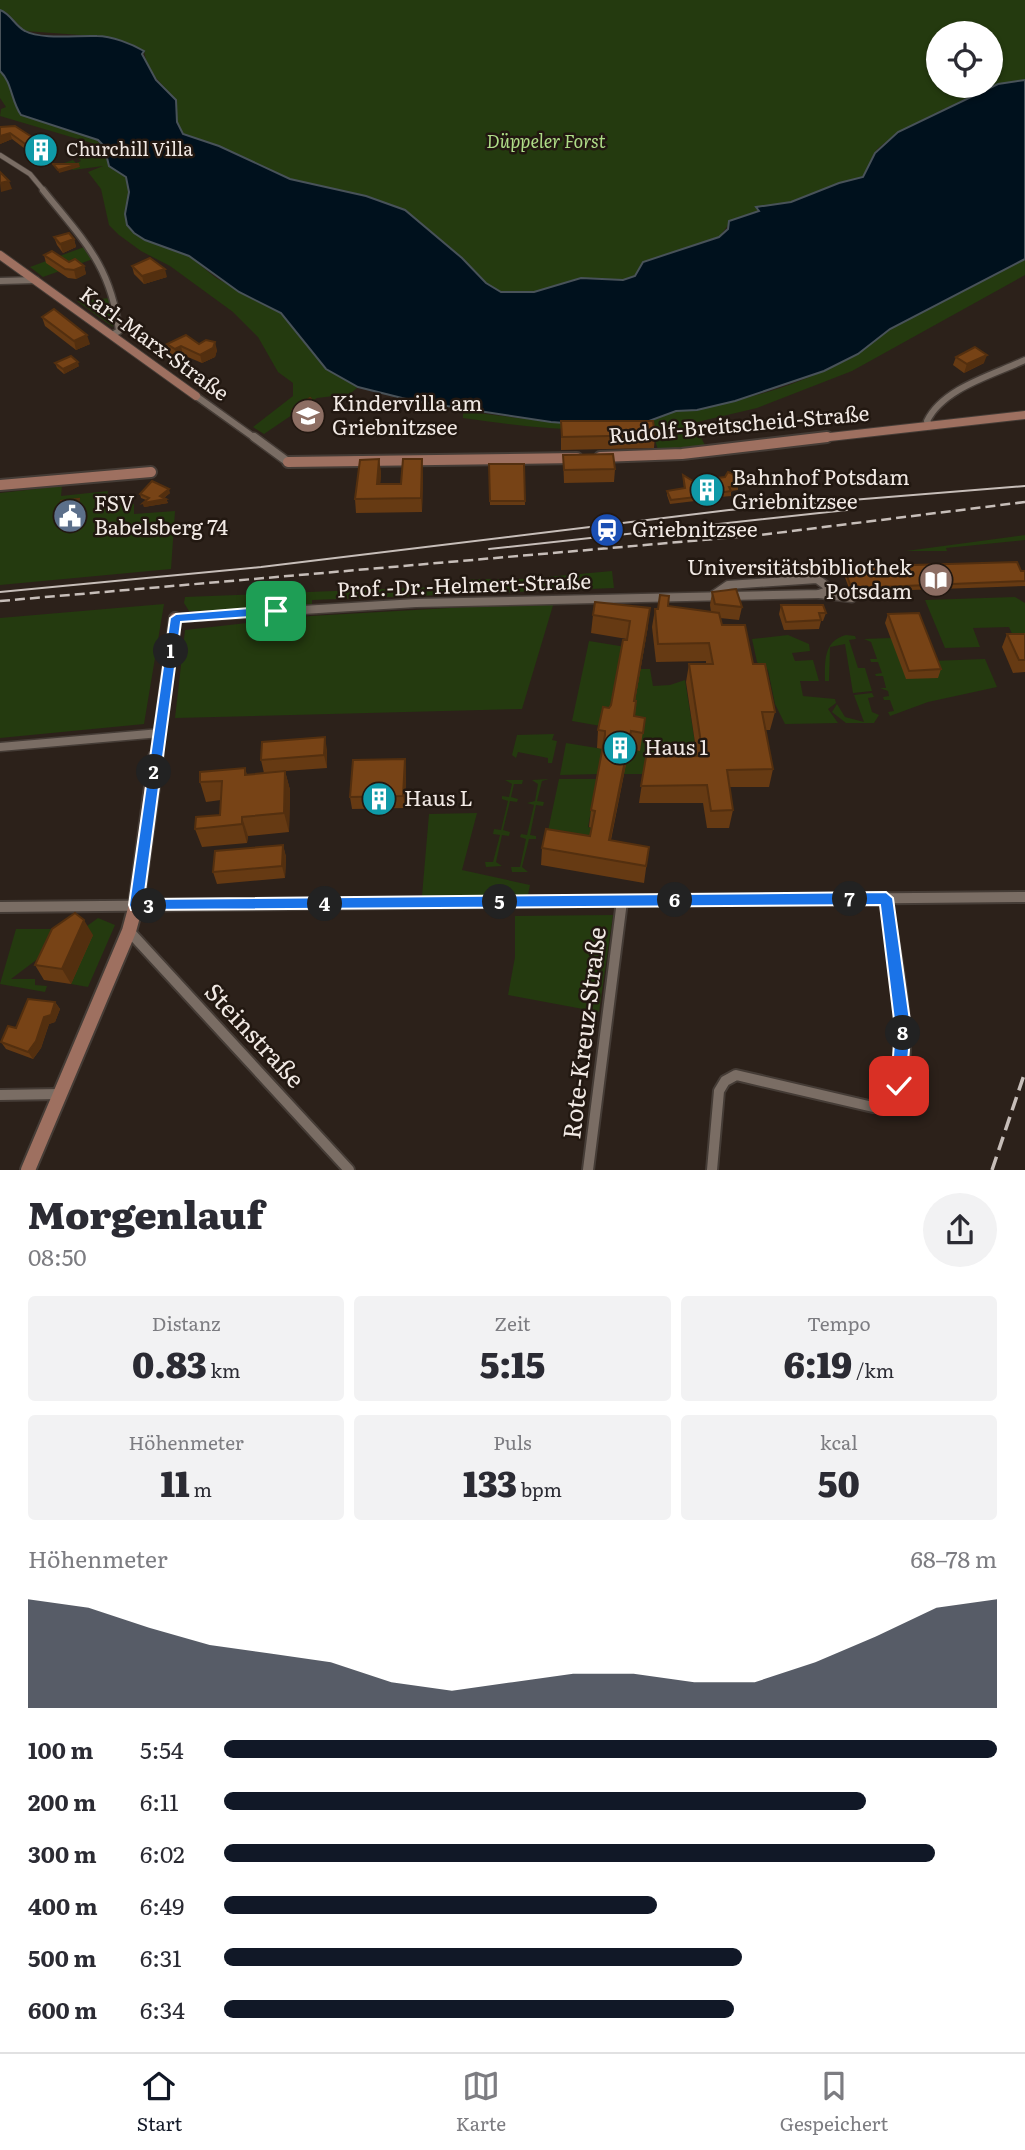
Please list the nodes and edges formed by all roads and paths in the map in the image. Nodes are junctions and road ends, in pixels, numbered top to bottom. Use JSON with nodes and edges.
{"nodes":[{"id":1,"x":0,"y":155,"type":"edge"},
{"id":2,"x":0,"y":255,"type":"edge"},
{"id":3,"x":36,"y":280,"type":"junction"},
{"id":4,"x":0,"y":281,"type":"edge"},
{"id":5,"x":112,"y":335,"type":"junction"},
{"id":6,"x":1025,"y":360,"type":"edge"},
{"id":7,"x":197,"y":396,"type":"joint"},
{"id":8,"x":1025,"y":415,"type":"edge"},
{"id":9,"x":930,"y":426,"type":"junction"},
{"id":10,"x":288,"y":462,"type":"joint"},
{"id":11,"x":151,"y":472,"type":"dead end"},
{"id":12,"x":0,"y":485,"type":"edge"},
{"id":13,"x":819,"y":594,"type":"junction"},
{"id":14,"x":712,"y":596,"type":"junction"},
{"id":15,"x":852,"y":598,"type":"dead end"},
{"id":16,"x":176,"y":618,"type":"joint"},
{"id":17,"x":160,"y":733,"type":"junction"},
{"id":18,"x":0,"y":747,"type":"edge"},
{"id":19,"x":1025,"y":897,"type":"edge"},
{"id":20,"x":886,"y":898,"type":"junction"},
{"id":21,"x":622,"y":901,"type":"junction"},
{"id":22,"x":136,"y":905,"type":"junction"},
{"id":23,"x":0,"y":907,"type":"edge"},
{"id":24,"x":129,"y":931,"type":"junction"},
{"id":25,"x":60,"y":1094,"type":"junction"},
{"id":26,"x":0,"y":1095,"type":"edge"},
{"id":27,"x":27,"y":1170,"type":"edge"},
{"id":28,"x":349,"y":1170,"type":"edge"},
{"id":29,"x":588,"y":1170,"type":"edge"},
{"id":30,"x":712,"y":1170,"type":"edge"}],
"edges":[{"from":1,"to":5,"type":"street"},
{"from":2,"to":3,"type":"street","name":"Karl-Marx-Straße"},
{"from":3,"to":4,"type":"street"},
{"from":3,"to":5,"type":"street","name":"Karl-Marx-Straße"},
{"from":5,"to":7,"type":"street","name":"Karl-Marx-Straße"},
{"from":6,"to":9,"type":"street"},
{"from":7,"to":10,"type":"street","name":"Karl-Marx-Straße"},
{"from":8,"to":9,"type":"street","name":"Rudolf-Breitscheid-Straße"},
{"from":9,"to":10,"type":"street","name":"Rudolf-Breitscheid-Straße"},
{"from":11,"to":12,"type":"street"},
{"from":13,"to":14,"type":"street","name":"Prof.-Dr.-Helmert-Straße"},
{"from":13,"to":14,"type":"street","name":"Prof.-Dr.-Helmert-Straße"},
{"from":13,"to":15,"type":"street","name":"Prof.-Dr.-Helmert-Straße"},
{"from":14,"to":16,"type":"street","name":"Prof.-Dr.-Helmert-Straße"},
{"from":16,"to":17,"type":"street"},
{"from":17,"to":18,"type":"street"},
{"from":17,"to":22,"type":"street"},
{"from":19,"to":20,"type":"street"},
{"from":20,"to":21,"type":"street"},
{"from":20,"to":30,"type":"street"},
{"from":21,"to":22,"type":"street"},
{"from":21,"to":29,"type":"street","name":"Rote-Kreuz-Straße"},
{"from":22,"to":23,"type":"street"},
{"from":22,"to":24,"type":"street"},
{"from":24,"to":25,"type":"street"},
{"from":24,"to":28,"type":"street","name":"Steinstraße"},
{"from":25,"to":26,"type":"street"},
{"from":25,"to":27,"type":"street"}]}
